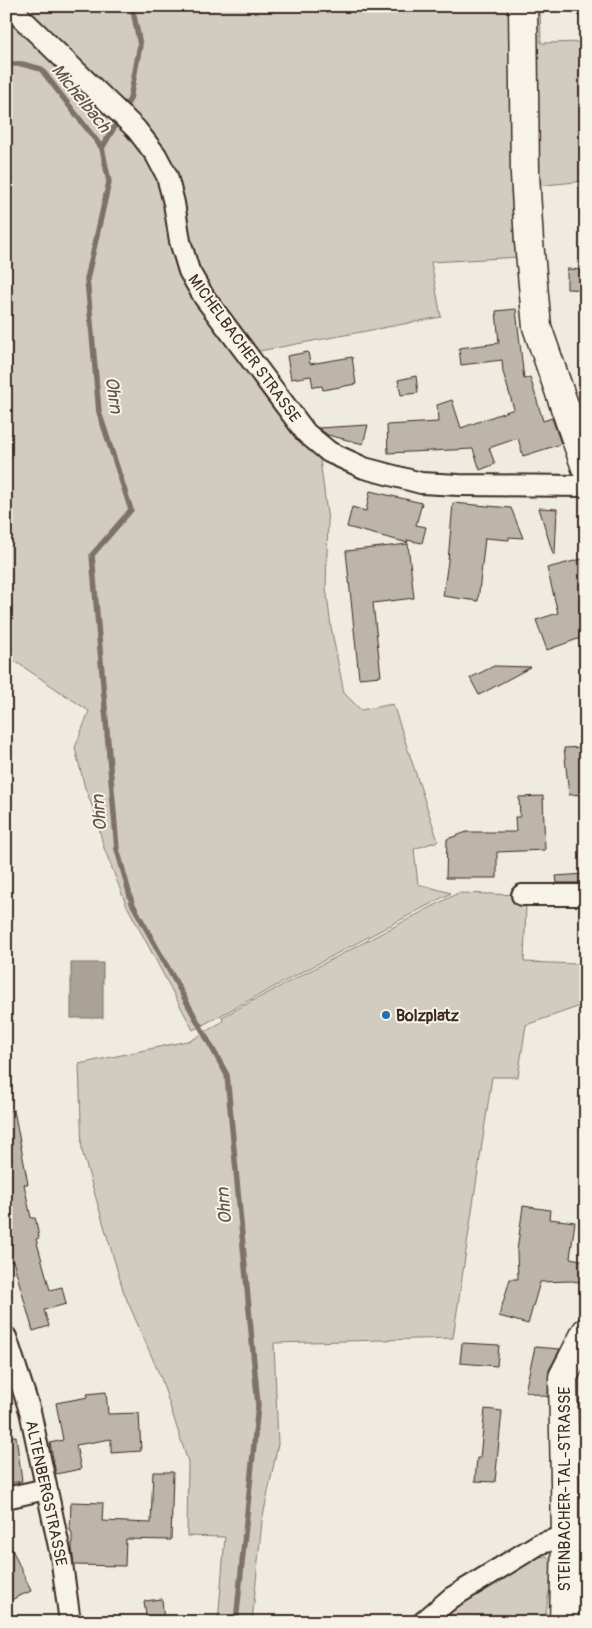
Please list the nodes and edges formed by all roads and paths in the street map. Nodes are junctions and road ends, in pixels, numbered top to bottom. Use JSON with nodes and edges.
{"nodes":[{"id":1,"x":9,"y":6,"type":"edge"},
{"id":2,"x":523,"y":6,"type":"edge"},
{"id":3,"x":586,"y":468,"type":"edge"},
{"id":4,"x":586,"y":486,"type":"edge"},
{"id":5,"x":522,"y":895,"type":"dead end"},
{"id":6,"x":586,"y":895,"type":"edge"},
{"id":7,"x":586,"y":1332,"type":"edge"},
{"id":8,"x":6,"y":1337,"type":"edge"},
{"id":9,"x":46,"y":1489,"type":"junction"},
{"id":10,"x":6,"y":1498,"type":"edge"},
{"id":11,"x":576,"y":1540,"type":"edge"},
{"id":12,"x":70,"y":1622,"type":"edge"},
{"id":13,"x":422,"y":1622,"type":"edge"},
{"id":14,"x":564,"y":1622,"type":"edge"}],
"edges":[{"from":1,"to":4,"type":"street","name":"MICHELBACHER STRASSE"},
{"from":2,"to":3,"type":"main road"},
{"from":5,"to":6,"type":"street"},
{"from":7,"to":11,"type":"main road","name":"STEINBACHER-TAL-STRASSE"},
{"from":8,"to":9,"type":"street","name":"ALTENBERGSTRASSE"},
{"from":9,"to":10,"type":"street"},
{"from":9,"to":12,"type":"street","name":"ALTENBERGSTRASSE"},
{"from":11,"to":13,"type":"street"},
{"from":11,"to":14,"type":"main road","name":"STEINBACHER-TAL-STRASSE"}]}
